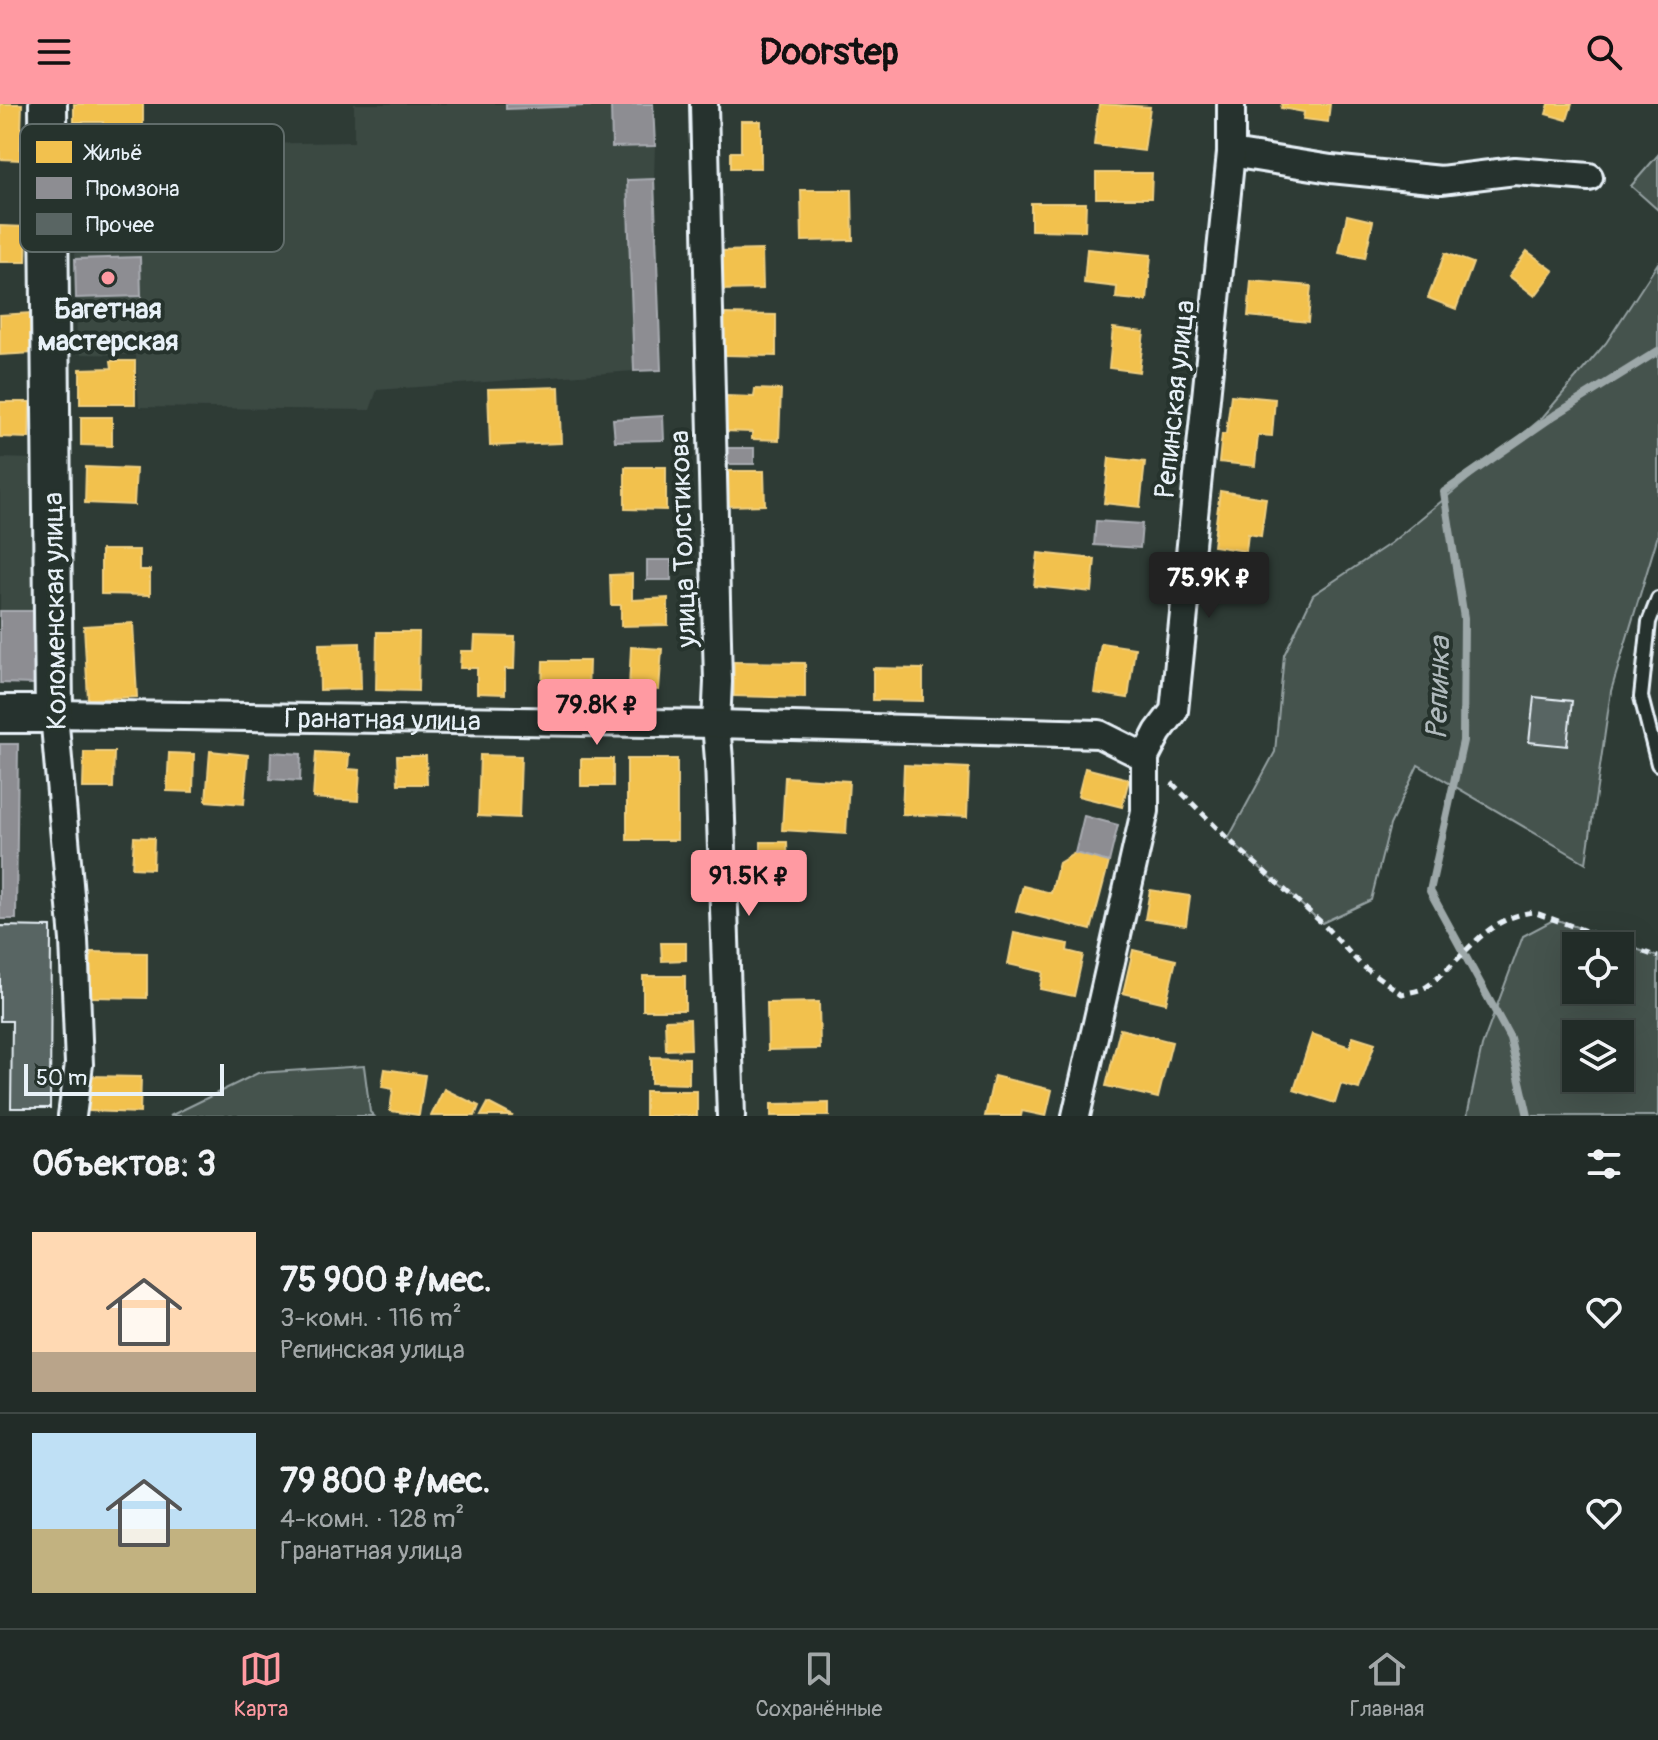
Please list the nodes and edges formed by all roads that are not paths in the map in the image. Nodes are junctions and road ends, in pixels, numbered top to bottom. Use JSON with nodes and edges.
{"nodes":[{"id":1,"x":48,"y":104,"type":"edge"},
{"id":2,"x":704,"y":104,"type":"edge"},
{"id":3,"x":1231,"y":104,"type":"edge"},
{"id":4,"x":48,"y":124,"type":"edge"},
{"id":5,"x":1231,"y":153,"type":"junction"},
{"id":6,"x":1589,"y":177,"type":"dead end"},
{"id":7,"x":49,"y":252,"type":"edge"},
{"id":8,"x":1658,"y":599,"type":"edge"},
{"id":9,"x":0,"y":714,"type":"edge"},
{"id":10,"x":54,"y":714,"type":"junction"},
{"id":11,"x":716,"y":724,"type":"junction"},
{"id":12,"x":1145,"y":757,"type":"junction"},
{"id":13,"x":1658,"y":764,"type":"edge"},
{"id":14,"x":72,"y":1116,"type":"edge"},
{"id":15,"x":731,"y":1116,"type":"edge"},
{"id":16,"x":1076,"y":1116,"type":"edge"}],
"edges":[{"from":1,"to":4,"type":"main road","name":"Коломенская улица"},
{"from":2,"to":11,"type":"street","name":"улица Толстикова"},
{"from":3,"to":5,"type":"street","name":"Репинская улица"},
{"from":5,"to":6,"type":"street"},
{"from":5,"to":12,"type":"street","name":"Репинская улица"},
{"from":7,"to":10,"type":"main road","name":"Коломенская улица"},
{"from":8,"to":13,"type":"lane"},
{"from":9,"to":10,"type":"main road","name":"Гранатная улица"},
{"from":10,"to":11,"type":"street","name":"Гранатная улица"},
{"from":10,"to":14,"type":"street","name":"Коломенская улица"},
{"from":11,"to":12,"type":"street","name":"Гранатная улица"},
{"from":11,"to":15,"type":"street","name":"улица Толстикова"},
{"from":12,"to":16,"type":"street"}]}
